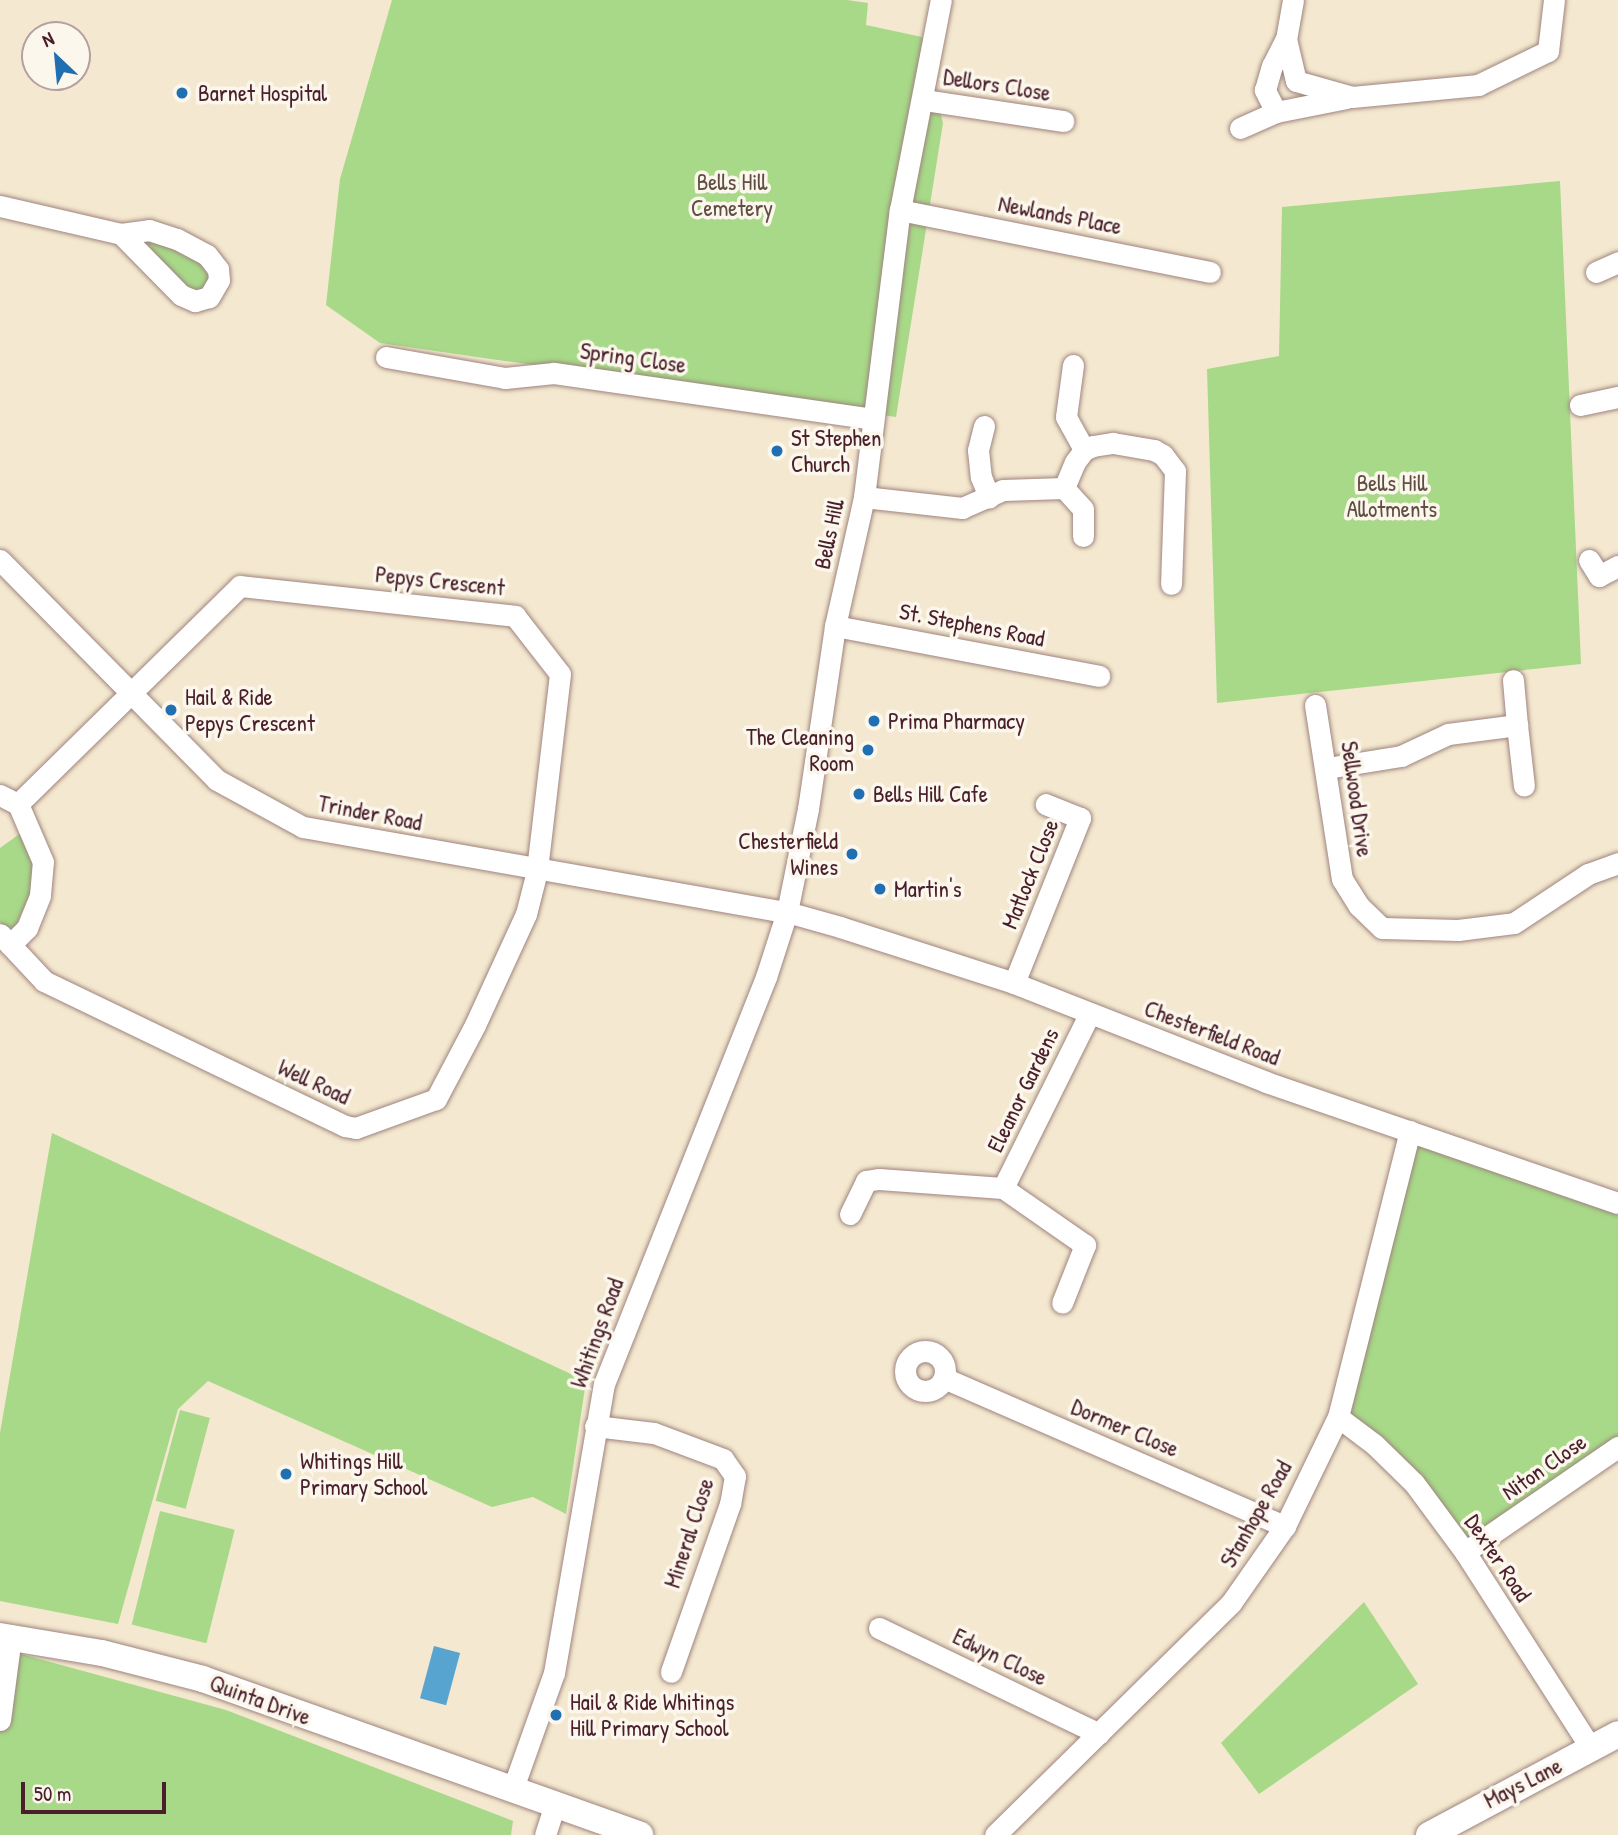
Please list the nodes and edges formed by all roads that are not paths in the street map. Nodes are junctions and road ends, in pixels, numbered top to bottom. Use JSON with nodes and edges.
{"nodes":[{"id":1,"x":941,"y":0,"type":"edge"},
{"id":2,"x":1293,"y":0,"type":"edge"},
{"id":3,"x":1553,"y":0,"type":"edge"},
{"id":4,"x":1286,"y":39,"type":"junction"},
{"id":5,"x":1352,"y":97,"type":"junction"},
{"id":6,"x":923,"y":100,"type":"junction"},
{"id":7,"x":1276,"y":112,"type":"junction"},
{"id":8,"x":1063,"y":121,"type":"dead end"},
{"id":9,"x":1240,"y":128,"type":"dead end"},
{"id":10,"x":0,"y":206,"type":"edge"},
{"id":11,"x":900,"y":210,"type":"junction"},
{"id":12,"x":121,"y":234,"type":"dead end"},
{"id":13,"x":1618,"y":262,"type":"edge"},
{"id":14,"x":1210,"y":272,"type":"dead end"},
{"id":15,"x":1596,"y":272,"type":"dead end"},
{"id":16,"x":386,"y":357,"type":"dead end"},
{"id":17,"x":1073,"y":365,"type":"dead end"},
{"id":18,"x":1618,"y":397,"type":"edge"},
{"id":19,"x":1580,"y":405,"type":"dead end"},
{"id":20,"x":873,"y":419,"type":"junction"},
{"id":21,"x":984,"y":426,"type":"dead end"},
{"id":22,"x":1084,"y":450,"type":"junction"},
{"id":23,"x":1064,"y":488,"type":"junction"},
{"id":24,"x":864,"y":497,"type":"junction"},
{"id":25,"x":989,"y":497,"type":"junction"},
{"id":26,"x":1083,"y":536,"type":"dead end"},
{"id":27,"x":0,"y":560,"type":"edge"},
{"id":28,"x":1589,"y":560,"type":"dead end"},
{"id":29,"x":1618,"y":566,"type":"edge"},
{"id":30,"x":1171,"y":584,"type":"dead end"},
{"id":31,"x":835,"y":626,"type":"junction"},
{"id":32,"x":1099,"y":676,"type":"dead end"},
{"id":33,"x":1513,"y":680,"type":"dead end"},
{"id":34,"x":132,"y":693,"type":"junction"},
{"id":35,"x":1315,"y":705,"type":"dead end"},
{"id":36,"x":1517,"y":725,"type":"junction"},
{"id":37,"x":1327,"y":768,"type":"junction"},
{"id":38,"x":1524,"y":786,"type":"dead end"},
{"id":39,"x":9,"y":799,"type":"edge"},
{"id":40,"x":1046,"y":804,"type":"dead end"},
{"id":41,"x":1618,"y":863,"type":"edge"},
{"id":42,"x":537,"y":871,"type":"junction"},
{"id":43,"x":787,"y":912,"type":"junction"},
{"id":44,"x":5,"y":939,"type":"edge"},
{"id":45,"x":1014,"y":984,"type":"junction"},
{"id":46,"x":1089,"y":1015,"type":"junction"},
{"id":47,"x":1410,"y":1131,"type":"junction"},
{"id":48,"x":1003,"y":1188,"type":"junction"},
{"id":49,"x":1618,"y":1203,"type":"edge"},
{"id":50,"x":850,"y":1214,"type":"dead end"},
{"id":51,"x":1062,"y":1303,"type":"dead end"},
{"id":52,"x":944,"y":1377,"type":"dead end"},
{"id":53,"x":1338,"y":1417,"type":"junction"},
{"id":54,"x":595,"y":1426,"type":"junction"},
{"id":55,"x":1618,"y":1447,"type":"edge"},
{"id":56,"x":1285,"y":1526,"type":"junction"},
{"id":57,"x":1465,"y":1552,"type":"junction"},
{"id":58,"x":878,"y":1628,"type":"dead end"},
{"id":59,"x":6,"y":1637,"type":"edge"},
{"id":60,"x":671,"y":1672,"type":"dead end"},
{"id":61,"x":0,"y":1720,"type":"edge"},
{"id":62,"x":1099,"y":1734,"type":"junction"},
{"id":63,"x":1618,"y":1734,"type":"edge"},
{"id":64,"x":1591,"y":1748,"type":"junction"},
{"id":65,"x":513,"y":1788,"type":"junction"},
{"id":66,"x":555,"y":1805,"type":"junction"},
{"id":67,"x":545,"y":1835,"type":"edge"},
{"id":68,"x":640,"y":1835,"type":"edge"},
{"id":69,"x":995,"y":1835,"type":"edge"},
{"id":70,"x":1429,"y":1835,"type":"edge"}],
"edges":[{"from":1,"to":6,"type":"street","name":"Bells Hill"},
{"from":2,"to":4,"type":"street"},
{"from":3,"to":5,"type":"street"},
{"from":4,"to":5,"type":"street"},
{"from":4,"to":7,"type":"street"},
{"from":5,"to":7,"type":"street"},
{"from":6,"to":8,"type":"street","name":"Dellors Close"},
{"from":6,"to":11,"type":"street","name":"Bells Hill"},
{"from":7,"to":9,"type":"street"},
{"from":10,"to":12,"type":"street"},
{"from":11,"to":14,"type":"street","name":"Newlands Place"},
{"from":11,"to":20,"type":"street","name":"Bells Hill"},
{"from":13,"to":15,"type":"street"},
{"from":16,"to":20,"type":"street","name":"Spring Close"},
{"from":17,"to":22,"type":"street"},
{"from":18,"to":19,"type":"street"},
{"from":20,"to":24,"type":"street","name":"Bells Hill"},
{"from":21,"to":25,"type":"street"},
{"from":22,"to":23,"type":"street"},
{"from":22,"to":30,"type":"street"},
{"from":23,"to":25,"type":"street"},
{"from":23,"to":26,"type":"street"},
{"from":24,"to":25,"type":"street"},
{"from":24,"to":31,"type":"street","name":"Bells Hill"},
{"from":27,"to":34,"type":"street","name":"Trinder Road"},
{"from":28,"to":29,"type":"street"},
{"from":31,"to":32,"type":"street","name":"St. Stephens Road"},
{"from":31,"to":43,"type":"street","name":"Bells Hill"},
{"from":33,"to":36,"type":"street"},
{"from":34,"to":39,"type":"street"},
{"from":34,"to":42,"type":"street","name":"Trinder Road"},
{"from":34,"to":42,"type":"street","name":"Pepys Crescent"},
{"from":35,"to":37,"type":"street","name":"Sellwood Drive"},
{"from":36,"to":37,"type":"street"},
{"from":36,"to":38,"type":"street"},
{"from":37,"to":41,"type":"street","name":"Sellwood Drive"},
{"from":39,"to":44,"type":"street"},
{"from":40,"to":45,"type":"street","name":"Matlock Close"},
{"from":42,"to":43,"type":"street","name":"Trinder Road"},
{"from":42,"to":44,"type":"street","name":"Well Road"},
{"from":43,"to":45,"type":"street","name":"Chesterfield Road"},
{"from":43,"to":54,"type":"street","name":"Whitings Road"},
{"from":45,"to":46,"type":"street","name":"Chesterfield Road"},
{"from":46,"to":47,"type":"street","name":"Chesterfield Road"},
{"from":46,"to":48,"type":"street","name":"Eleanor Gardens"},
{"from":47,"to":49,"type":"street","name":"Chesterfield Road"},
{"from":47,"to":53,"type":"street","name":"Stanhope Road"},
{"from":48,"to":50,"type":"street"},
{"from":48,"to":51,"type":"street"},
{"from":52,"to":56,"type":"street","name":"Dormer Close"},
{"from":53,"to":56,"type":"street","name":"Stanhope Road"},
{"from":53,"to":57,"type":"street","name":"Dexter Road"},
{"from":54,"to":60,"type":"street","name":"Mineral Close"},
{"from":54,"to":65,"type":"street","name":"Whitings Road"},
{"from":55,"to":57,"type":"street","name":"Niton Close"},
{"from":56,"to":62,"type":"street","name":"Stanhope Road"},
{"from":57,"to":64,"type":"street","name":"Dexter Road"},
{"from":58,"to":62,"type":"street","name":"Edwyn Close"},
{"from":59,"to":61,"type":"street"},
{"from":59,"to":65,"type":"street","name":"Quinta Drive"},
{"from":62,"to":69,"type":"street","name":"Stanhope Road"},
{"from":63,"to":64,"type":"street","name":"Mays Lane"},
{"from":64,"to":70,"type":"street","name":"Mays Lane"},
{"from":65,"to":66,"type":"street","name":"Quinta Drive"},
{"from":66,"to":67,"type":"street"},
{"from":66,"to":68,"type":"street","name":"Quinta Drive"}]}
